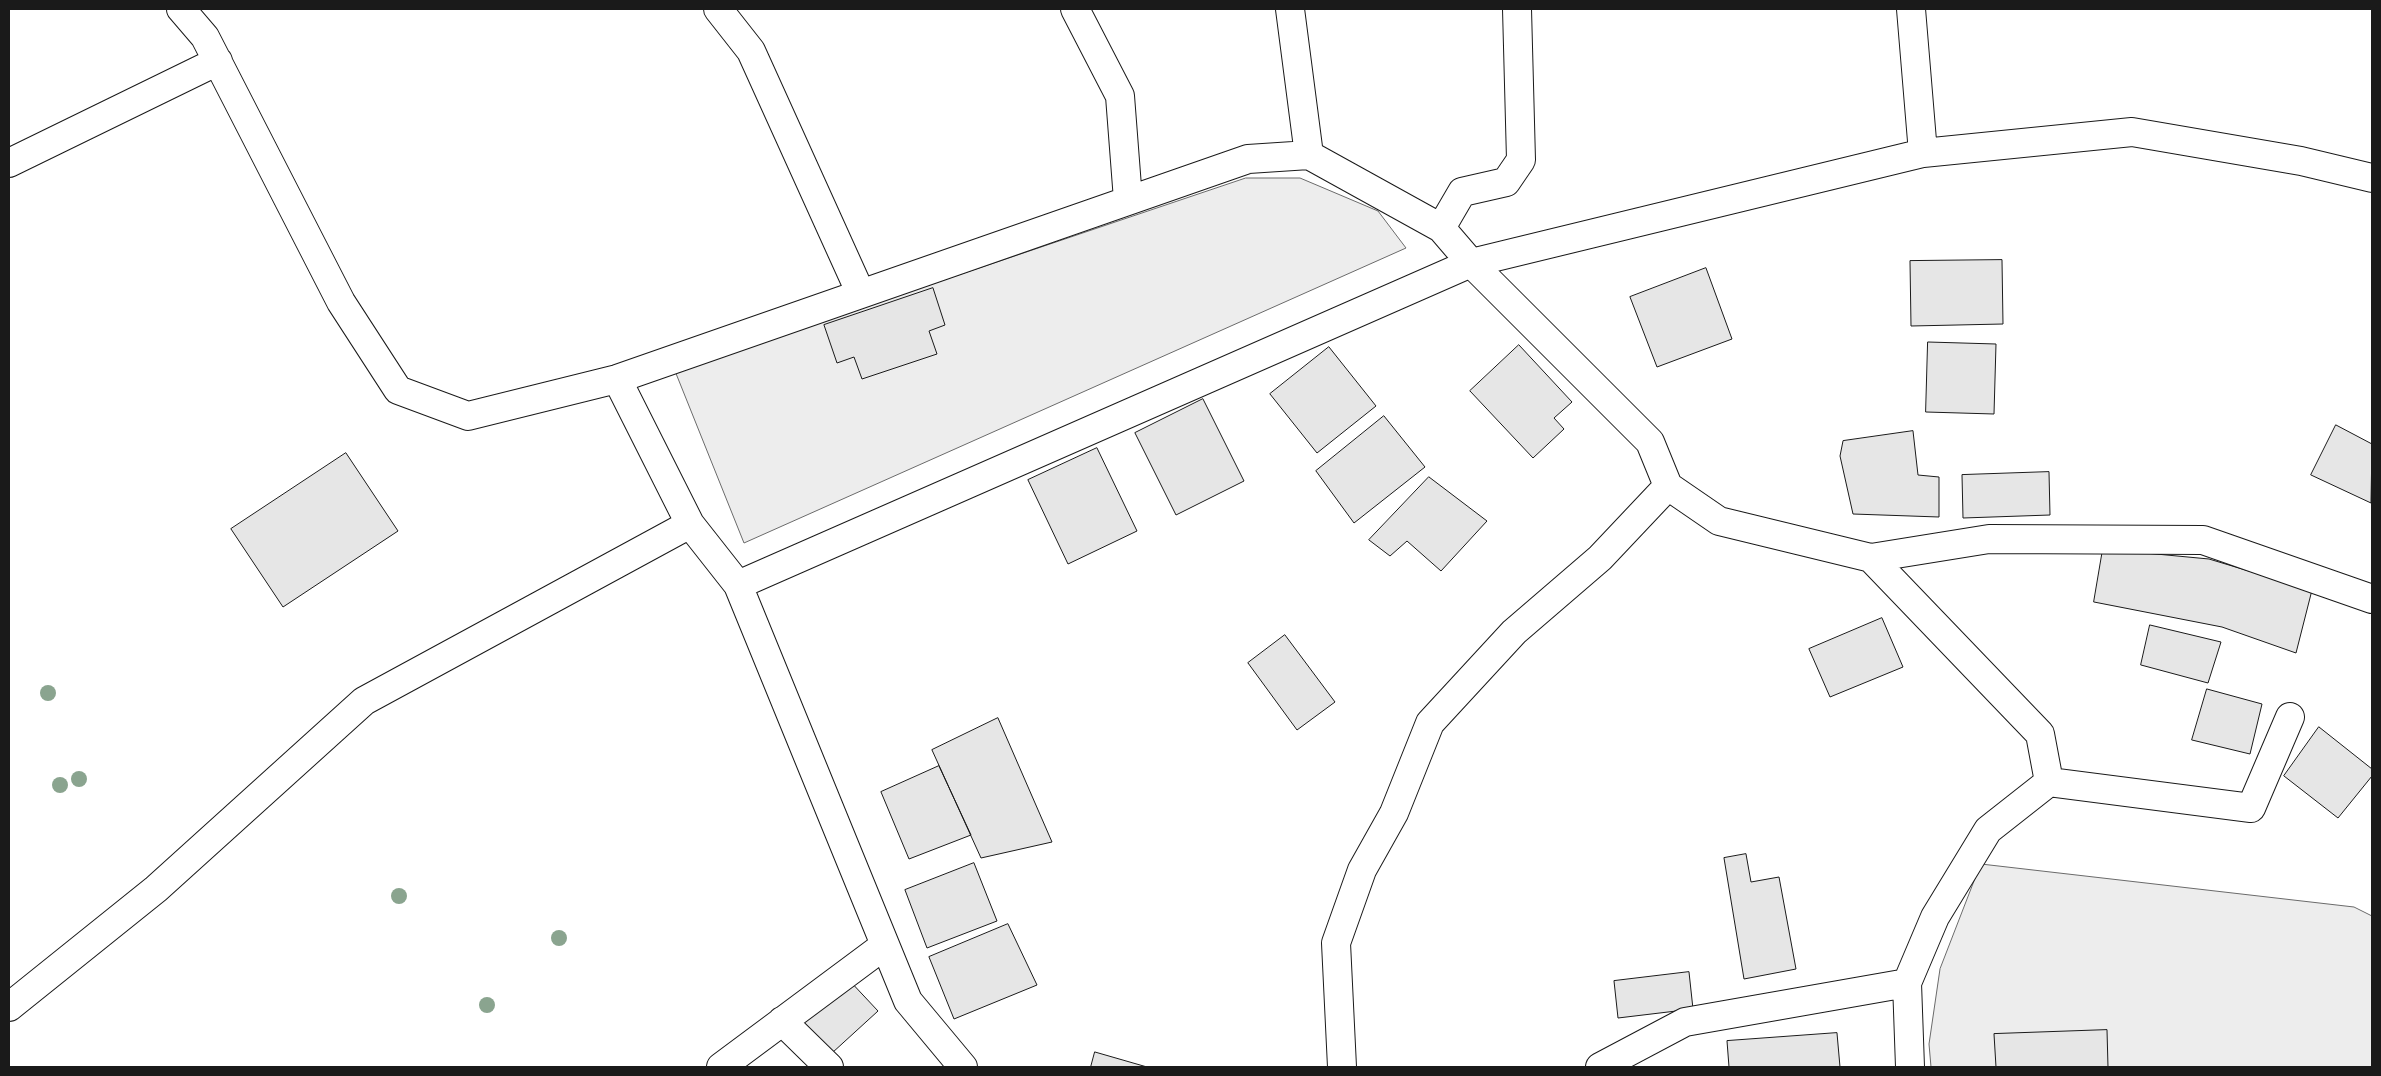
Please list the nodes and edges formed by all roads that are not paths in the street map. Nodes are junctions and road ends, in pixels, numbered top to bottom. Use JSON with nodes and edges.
{"nodes":[{"id":1,"x":180,"y":9,"type":"edge"},
{"id":2,"x":718,"y":9,"type":"edge"},
{"id":3,"x":1075,"y":9,"type":"edge"},
{"id":4,"x":1290,"y":9,"type":"edge"},
{"id":5,"x":1517,"y":9,"type":"edge"},
{"id":6,"x":1911,"y":9,"type":"edge"},
{"id":7,"x":218,"y":61,"type":"junction"},
{"id":8,"x":1923,"y":153,"type":"junction"},
{"id":9,"x":1309,"y":155,"type":"junction"},
{"id":10,"x":9,"y":163,"type":"edge"},
{"id":11,"x":2372,"y":178,"type":"edge"},
{"id":12,"x":1128,"y":200,"type":"junction"},
{"id":13,"x":1441,"y":228,"type":"junction"},
{"id":14,"x":1471,"y":263,"type":"junction"},
{"id":15,"x":861,"y":294,"type":"junction"},
{"id":16,"x":617,"y":378,"type":"junction"},
{"id":17,"x":1668,"y":486,"type":"junction"},
{"id":18,"x":690,"y":524,"type":"junction"},
{"id":19,"x":1871,"y":558,"type":"junction"},
{"id":20,"x":738,"y":585,"type":"junction"},
{"id":21,"x":2372,"y":599,"type":"edge"},
{"id":22,"x":2290,"y":717,"type":"dead end"},
{"id":23,"x":2049,"y":782,"type":"junction"},
{"id":24,"x":885,"y":945,"type":"junction"},
{"id":25,"x":1906,"y":983,"type":"junction"},
{"id":26,"x":9,"y":1007,"type":"edge"},
{"id":27,"x":782,"y":1021,"type":"junction"},
{"id":28,"x":721,"y":1067,"type":"edge"},
{"id":29,"x":829,"y":1067,"type":"edge"},
{"id":30,"x":963,"y":1067,"type":"edge"},
{"id":31,"x":1342,"y":1067,"type":"edge"},
{"id":32,"x":1600,"y":1067,"type":"edge"},
{"id":33,"x":1910,"y":1067,"type":"edge"}],
"edges":[{"from":1,"to":7,"type":"street"},
{"from":2,"to":15,"type":"street"},
{"from":3,"to":12,"type":"street"},
{"from":4,"to":9,"type":"street"},
{"from":5,"to":13,"type":"street"},
{"from":6,"to":8,"type":"street"},
{"from":7,"to":10,"type":"street"},
{"from":7,"to":16,"type":"street"},
{"from":8,"to":11,"type":"street"},
{"from":8,"to":14,"type":"street"},
{"from":9,"to":12,"type":"street"},
{"from":9,"to":13,"type":"street"},
{"from":12,"to":15,"type":"street"},
{"from":13,"to":14,"type":"street"},
{"from":14,"to":17,"type":"street"},
{"from":14,"to":20,"type":"street"},
{"from":15,"to":16,"type":"street"},
{"from":16,"to":18,"type":"street"},
{"from":17,"to":19,"type":"street"},
{"from":17,"to":31,"type":"street"},
{"from":18,"to":20,"type":"street"},
{"from":18,"to":26,"type":"street"},
{"from":19,"to":21,"type":"street"},
{"from":19,"to":23,"type":"street"},
{"from":20,"to":24,"type":"street"},
{"from":22,"to":23,"type":"street"},
{"from":23,"to":25,"type":"street"},
{"from":24,"to":27,"type":"street"},
{"from":24,"to":30,"type":"street"},
{"from":25,"to":32,"type":"street"},
{"from":25,"to":33,"type":"street"},
{"from":27,"to":28,"type":"street"},
{"from":27,"to":29,"type":"street"}]}
